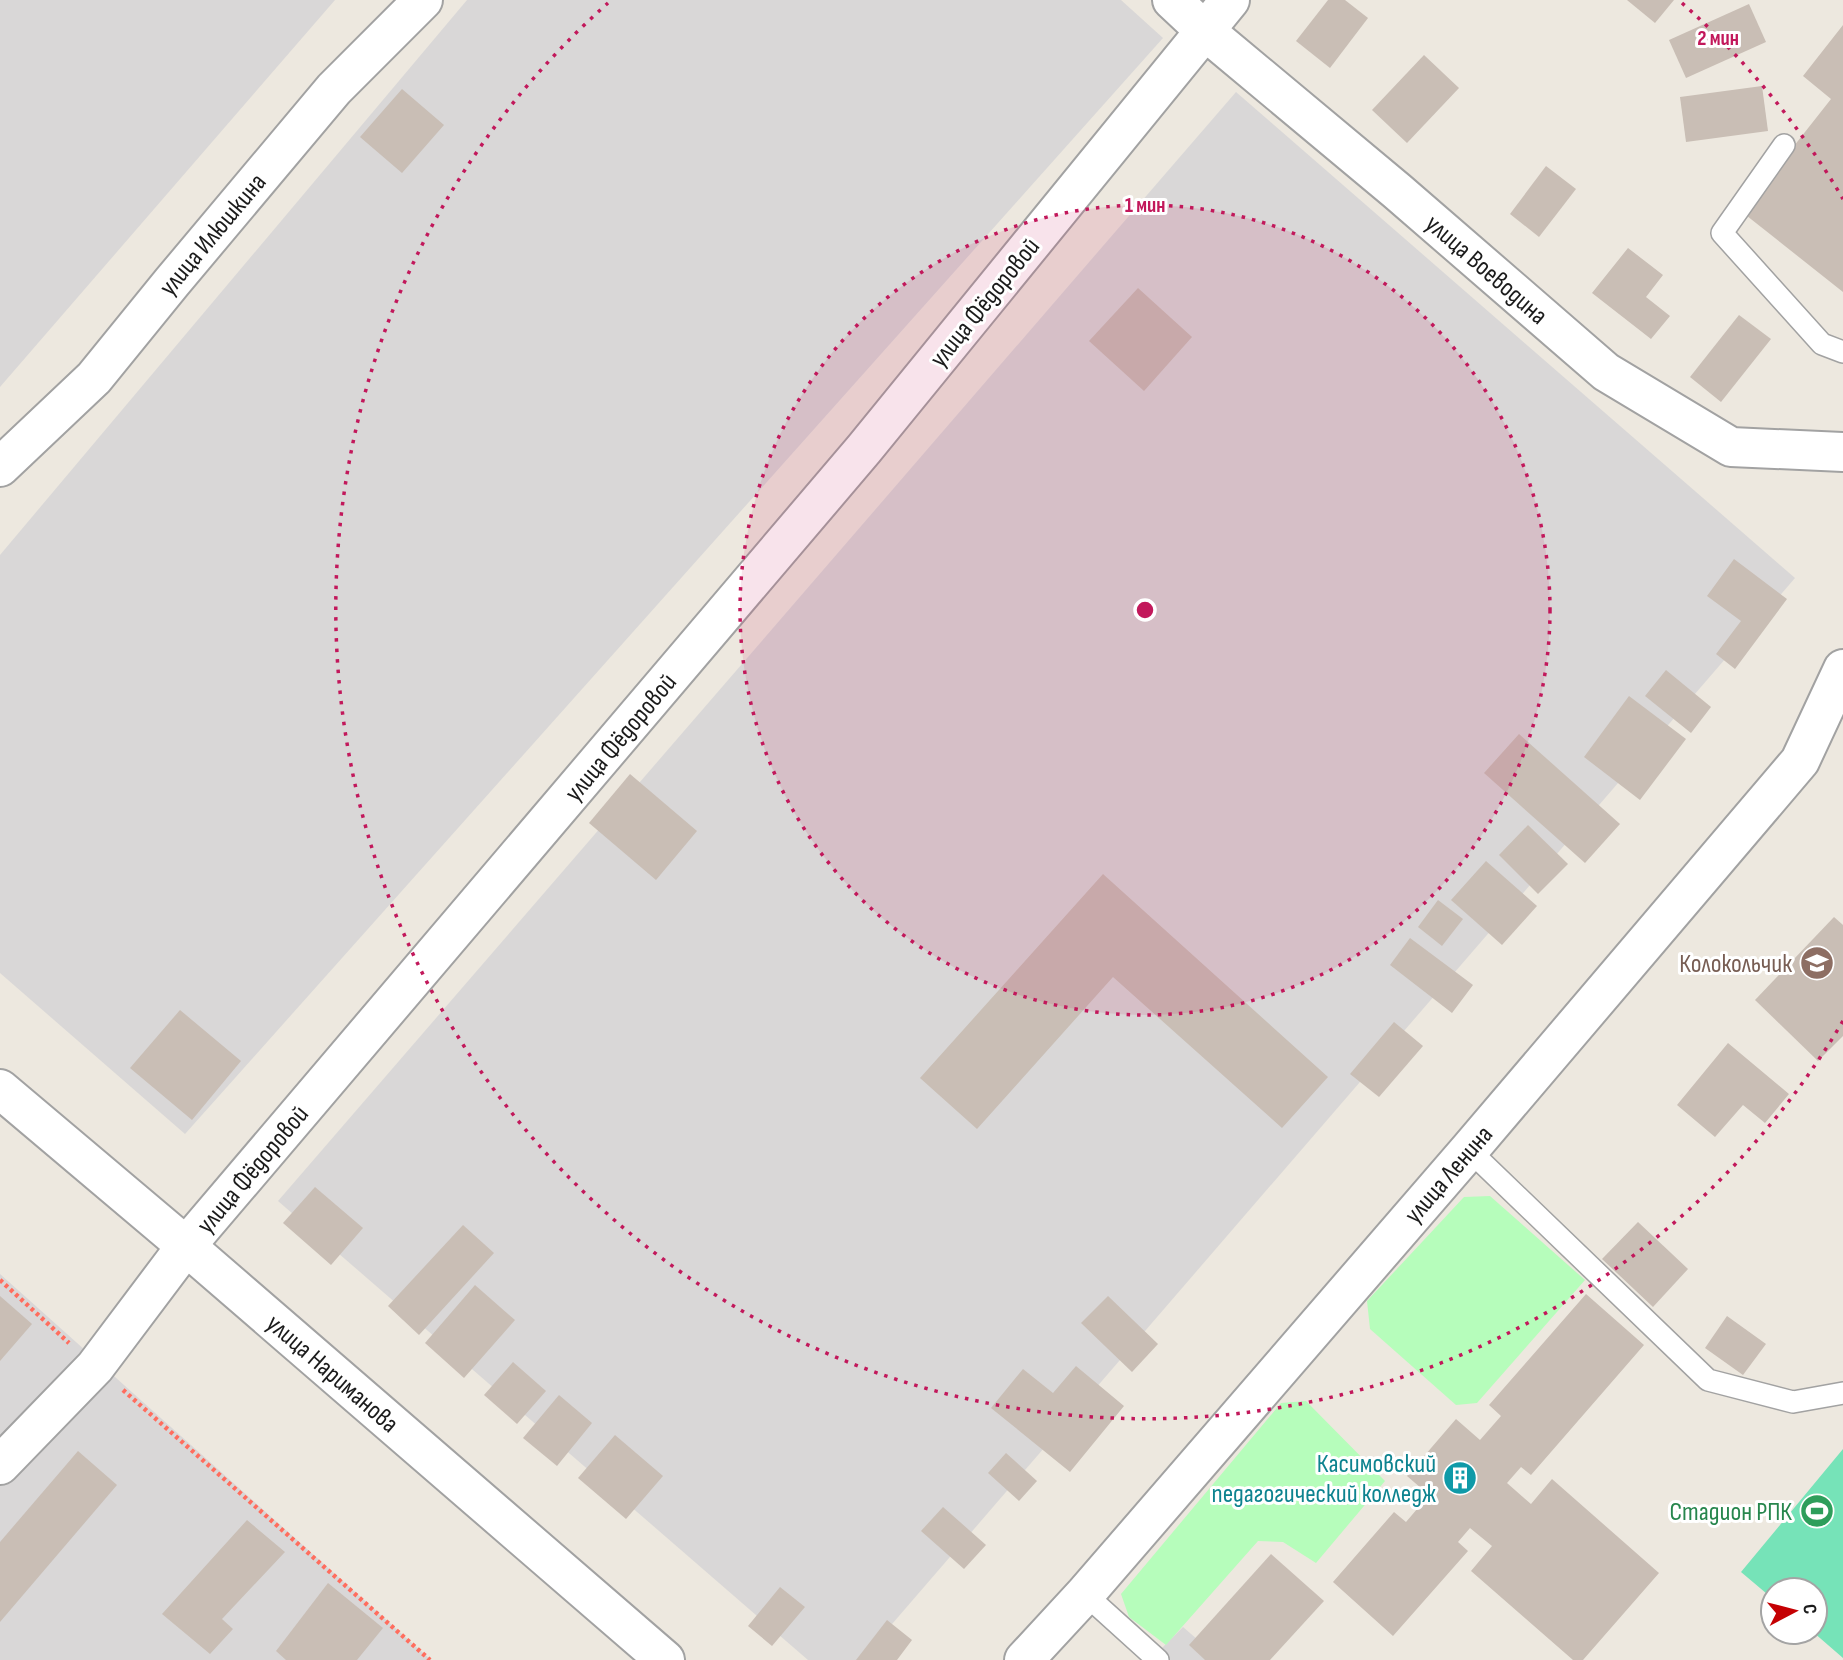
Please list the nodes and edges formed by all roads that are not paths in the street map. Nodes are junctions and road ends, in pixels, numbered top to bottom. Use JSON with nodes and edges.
{"nodes":[{"id":1,"x":423,"y":0,"type":"edge"},
{"id":2,"x":1172,"y":0,"type":"edge"},
{"id":3,"x":1230,"y":0,"type":"edge"},
{"id":4,"x":1204,"y":30,"type":"junction"},
{"id":5,"x":1784,"y":145,"type":"dead end"},
{"id":6,"x":1843,"y":352,"type":"edge"},
{"id":7,"x":1843,"y":452,"type":"edge"},
{"id":8,"x":0,"y":467,"type":"edge"},
{"id":9,"x":1843,"y":669,"type":"edge"},
{"id":10,"x":0,"y":1089,"type":"edge"},
{"id":11,"x":1469,"y":1150,"type":"junction"},
{"id":12,"x":186,"y":1246,"type":"junction"},
{"id":13,"x":1843,"y":1393,"type":"edge"},
{"id":14,"x":0,"y":1465,"type":"edge"},
{"id":15,"x":1084,"y":1594,"type":"junction"},
{"id":16,"x":665,"y":1660,"type":"edge"},
{"id":17,"x":1024,"y":1660,"type":"edge"},
{"id":18,"x":1158,"y":1660,"type":"edge"}],
"edges":[{"from":1,"to":8,"type":"street","name":"улица Илюшкина"},
{"from":2,"to":4,"type":"street","name":"улица Воеводина"},
{"from":3,"to":4,"type":"street","name":"улица Фёдоровой"},
{"from":4,"to":7,"type":"street","name":"улица Воеводина"},
{"from":4,"to":12,"type":"street","name":"улица Фёдоровой"},
{"from":5,"to":6,"type":"lane"},
{"from":9,"to":11,"type":"street","name":"улица Ленина"},
{"from":10,"to":12,"type":"street","name":"улица Нариманова"},
{"from":11,"to":13,"type":"lane"},
{"from":11,"to":15,"type":"street","name":"улица Ленина"},
{"from":12,"to":14,"type":"street","name":"улица Фёдоровой"},
{"from":12,"to":16,"type":"street","name":"улица Нариманова"},
{"from":15,"to":17,"type":"street","name":"улица Ленина"},
{"from":15,"to":18,"type":"lane"}]}
